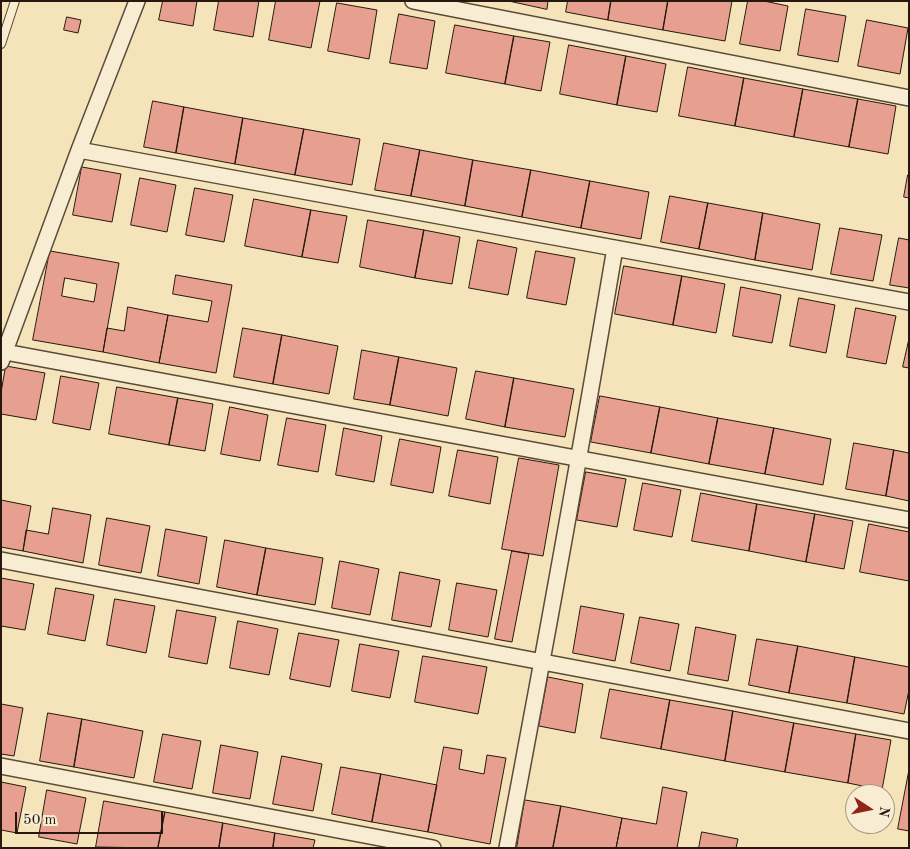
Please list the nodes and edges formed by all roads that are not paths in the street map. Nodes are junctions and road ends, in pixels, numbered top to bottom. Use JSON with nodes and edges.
{"nodes":[{"id":1,"x":15,"y":1,"type":"edge"},
{"id":2,"x":137,"y":1,"type":"edge"},
{"id":3,"x":413,"y":1,"type":"edge"},
{"id":4,"x":1,"y":44,"type":"edge"},
{"id":5,"x":909,"y":98,"type":"edge"},
{"id":6,"x":79,"y":150,"type":"junction"},
{"id":7,"x":615,"y":248,"type":"junction"},
{"id":8,"x":909,"y":302,"type":"edge"},
{"id":9,"x":3,"y":357,"type":"edge"},
{"id":10,"x":580,"y":459,"type":"junction"},
{"id":11,"x":909,"y":520,"type":"edge"},
{"id":12,"x":1,"y":560,"type":"edge"},
{"id":13,"x":543,"y":662,"type":"junction"},
{"id":14,"x":909,"y":731,"type":"edge"},
{"id":15,"x":1,"y":766,"type":"edge"},
{"id":16,"x":433,"y":848,"type":"edge"},
{"id":17,"x":507,"y":848,"type":"edge"}],
"edges":[{"from":1,"to":4,"type":"lane"},
{"from":2,"to":6,"type":"street"},
{"from":3,"to":5,"type":"street"},
{"from":6,"to":7,"type":"street"},
{"from":6,"to":9,"type":"street"},
{"from":7,"to":8,"type":"street"},
{"from":7,"to":10,"type":"street"},
{"from":9,"to":10,"type":"street"},
{"from":10,"to":11,"type":"street"},
{"from":10,"to":13,"type":"street"},
{"from":12,"to":13,"type":"street"},
{"from":13,"to":14,"type":"street"},
{"from":13,"to":17,"type":"street"},
{"from":15,"to":16,"type":"street"}]}
